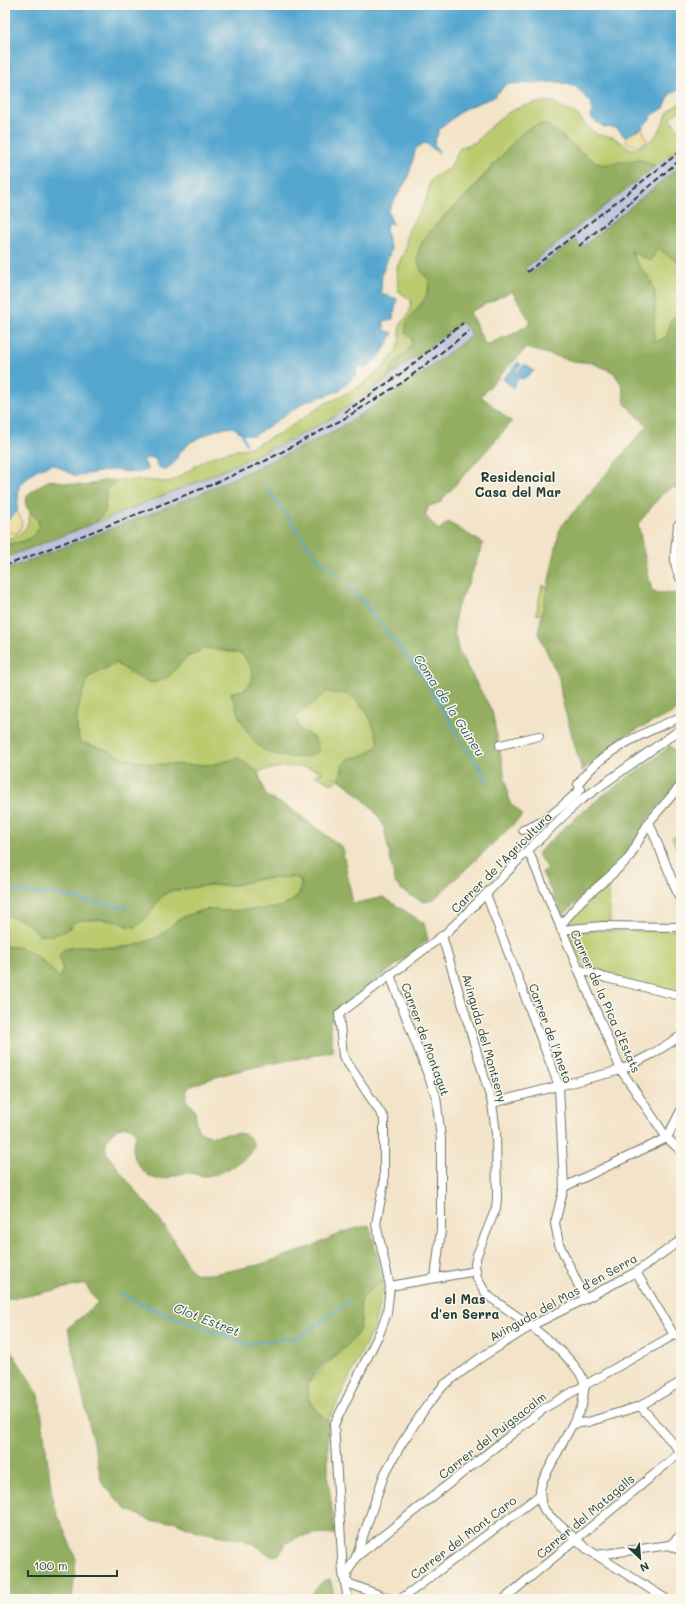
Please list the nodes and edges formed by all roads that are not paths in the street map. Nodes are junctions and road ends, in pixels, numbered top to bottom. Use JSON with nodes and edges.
{"nodes":[{"id":1,"x":678,"y":525,"type":"dead end"},
{"id":2,"x":681,"y":579,"type":"edge"},
{"id":3,"x":681,"y":717,"type":"edge"},
{"id":4,"x":681,"y":729,"type":"edge"},
{"id":5,"x":539,"y":736,"type":"dead end"},
{"id":6,"x":500,"y":745,"type":"dead end"},
{"id":7,"x":681,"y":785,"type":"edge"},
{"id":8,"x":649,"y":822,"type":"junction"},
{"id":9,"x":523,"y":830,"type":"dead end"},
{"id":10,"x":528,"y":850,"type":"junction"},
{"id":11,"x":486,"y":894,"type":"junction"},
{"id":12,"x":681,"y":902,"type":"edge"},
{"id":13,"x":681,"y":927,"type":"edge"},
{"id":14,"x":560,"y":928,"type":"junction"},
{"id":15,"x":442,"y":936,"type":"junction"},
{"id":16,"x":578,"y":969,"type":"junction"},
{"id":17,"x":390,"y":975,"type":"junction"},
{"id":18,"x":681,"y":996,"type":"edge"},
{"id":19,"x":681,"y":1036,"type":"edge"},
{"id":20,"x":621,"y":1070,"type":"junction"},
{"id":21,"x":559,"y":1086,"type":"junction"},
{"id":22,"x":492,"y":1103,"type":"junction"},
{"id":23,"x":681,"y":1110,"type":"edge"},
{"id":24,"x":667,"y":1138,"type":"junction"},
{"id":25,"x":681,"y":1151,"type":"edge"},
{"id":26,"x":564,"y":1187,"type":"junction"},
{"id":27,"x":681,"y":1240,"type":"edge"},
{"id":28,"x":476,"y":1271,"type":"junction"},
{"id":29,"x":636,"y":1272,"type":"junction"},
{"id":30,"x":435,"y":1278,"type":"junction"},
{"id":31,"x":390,"y":1286,"type":"junction"},
{"id":32,"x":585,"y":1299,"type":"junction"},
{"id":33,"x":531,"y":1326,"type":"junction"},
{"id":34,"x":678,"y":1336,"type":"edge"},
{"id":35,"x":681,"y":1382,"type":"edge"},
{"id":36,"x":585,"y":1384,"type":"junction"},
{"id":37,"x":640,"y":1406,"type":"junction"},
{"id":38,"x":573,"y":1424,"type":"junction"},
{"id":39,"x":681,"y":1452,"type":"edge"},
{"id":40,"x":540,"y":1495,"type":"junction"},
{"id":41,"x":681,"y":1535,"type":"edge"},
{"id":42,"x":575,"y":1539,"type":"junction"},
{"id":43,"x":670,"y":1545,"type":"junction"},
{"id":44,"x":681,"y":1551,"type":"edge"},
{"id":45,"x":597,"y":1555,"type":"junction"},
{"id":46,"x":356,"y":1557,"type":"junction"},
{"id":47,"x":345,"y":1582,"type":"junction"},
{"id":48,"x":348,"y":1599,"type":"edge"},
{"id":49,"x":390,"y":1599,"type":"edge"},
{"id":50,"x":401,"y":1599,"type":"edge"},
{"id":51,"x":504,"y":1599,"type":"edge"},
{"id":52,"x":666,"y":1599,"type":"edge"}],
"edges":[{"from":1,"to":2,"type":"street"},
{"from":3,"to":9,"type":"street"},
{"from":4,"to":10,"type":"street","name":"Carrer de l'Agricultura"},
{"from":5,"to":6,"type":"street"},
{"from":7,"to":8,"type":"street"},
{"from":8,"to":12,"type":"street"},
{"from":8,"to":14,"type":"street"},
{"from":10,"to":11,"type":"street","name":"Carrer de l'Agricultura"},
{"from":10,"to":14,"type":"street","name":"Carrer de la Pica d'Estats"},
{"from":11,"to":15,"type":"street","name":"Carrer de l'Agricultura"},
{"from":11,"to":21,"type":"street","name":"Carrer de l'Aneto"},
{"from":13,"to":14,"type":"street"},
{"from":14,"to":16,"type":"street","name":"Carrer de la Pica d'Estats"},
{"from":15,"to":17,"type":"street","name":"Carrer de l'Agricultura"},
{"from":15,"to":22,"type":"street","name":"Avinguda del Montseny"},
{"from":16,"to":18,"type":"street"},
{"from":16,"to":20,"type":"street","name":"Carrer de la Pica d'Estats"},
{"from":17,"to":30,"type":"street","name":"Carrer de Montagut"},
{"from":17,"to":31,"type":"street","name":"Carrer de l'Agricultura"},
{"from":19,"to":20,"type":"street"},
{"from":20,"to":21,"type":"street"},
{"from":20,"to":24,"type":"street","name":"Carrer de la Pica d'Estats"},
{"from":21,"to":22,"type":"street"},
{"from":21,"to":26,"type":"street","name":"Carrer de l'Aneto"},
{"from":22,"to":28,"type":"street","name":"Avinguda del Montseny"},
{"from":23,"to":24,"type":"street"},
{"from":24,"to":25,"type":"street","name":"Carrer de la Pica d'Estats"},
{"from":24,"to":26,"type":"street"},
{"from":26,"to":32,"type":"street","name":"Carrer de l'Aneto"},
{"from":27,"to":29,"type":"street","name":"Avinguda del Mas d'en Serra"},
{"from":28,"to":30,"type":"street"},
{"from":28,"to":33,"type":"street","name":"Avinguda del Montseny"},
{"from":29,"to":32,"type":"street","name":"Avinguda del Mas d'en Serra"},
{"from":29,"to":34,"type":"street"},
{"from":30,"to":31,"type":"street"},
{"from":31,"to":47,"type":"street"},
{"from":32,"to":33,"type":"street","name":"Avinguda del Mas d'en Serra"},
{"from":33,"to":36,"type":"street","name":"Avinguda del Montseny"},
{"from":33,"to":46,"type":"street","name":"Avinguda del Mas d'en Serra"},
{"from":34,"to":36,"type":"street","name":"Carrer del Puigsacalm"},
{"from":35,"to":37,"type":"street"},
{"from":36,"to":38,"type":"street"},
{"from":36,"to":46,"type":"street","name":"Carrer del Puigsacalm"},
{"from":37,"to":38,"type":"street"},
{"from":37,"to":39,"type":"street"},
{"from":38,"to":40,"type":"street"},
{"from":39,"to":42,"type":"street","name":"Carrer del Matagalls"},
{"from":40,"to":42,"type":"street"},
{"from":40,"to":50,"type":"street","name":"Carrer del Mont Caro"},
{"from":41,"to":43,"type":"street"},
{"from":42,"to":45,"type":"street"},
{"from":42,"to":51,"type":"street","name":"Carrer del Matagalls"},
{"from":43,"to":44,"type":"street"},
{"from":43,"to":45,"type":"street"},
{"from":45,"to":52,"type":"street"},
{"from":46,"to":47,"type":"street","name":"Avinguda del Mas d'en Serra"},
{"from":47,"to":48,"type":"street"},
{"from":47,"to":49,"type":"street"}]}
